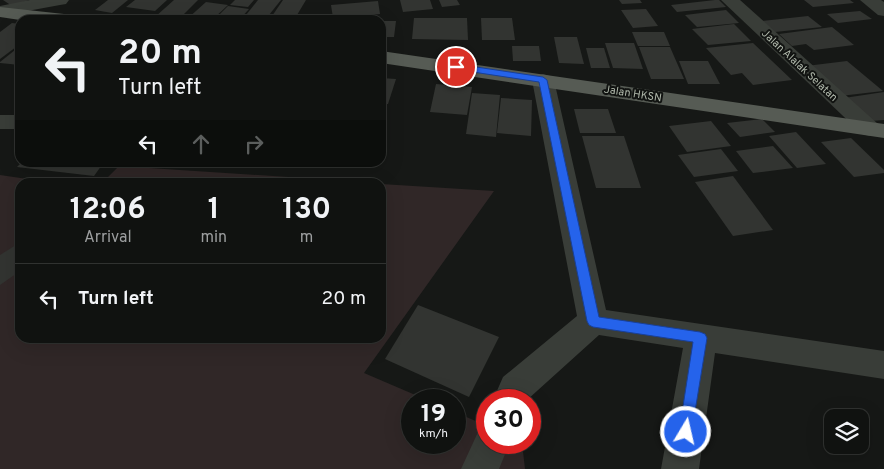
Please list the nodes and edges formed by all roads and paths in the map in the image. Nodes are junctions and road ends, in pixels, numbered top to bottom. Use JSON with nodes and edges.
{"nodes":[{"id":1,"x":60,"y":0,"type":"edge"},
{"id":2,"x":730,"y":0,"type":"edge"},
{"id":3,"x":869,"y":0,"type":"edge"},
{"id":4,"x":0,"y":11,"type":"edge"},
{"id":5,"x":884,"y":11,"type":"edge"},
{"id":6,"x":28,"y":15,"type":"edge"},
{"id":7,"x":386,"y":58,"type":"edge"},
{"id":8,"x":543,"y":80,"type":"junction"},
{"id":9,"x":0,"y":122,"type":"edge"},
{"id":10,"x":15,"y":122,"type":"edge"},
{"id":11,"x":877,"y":130,"type":"edge"},
{"id":12,"x":593,"y":321,"type":"junction"},
{"id":13,"x":700,"y":338,"type":"junction"},
{"id":14,"x":884,"y":365,"type":"edge"},
{"id":15,"x":515,"y":389,"type":"edge"},
{"id":16,"x":487,"y":454,"type":"edge"},
{"id":17,"x":480,"y":469,"type":"edge"},
{"id":18,"x":680,"y":469,"type":"edge"}],
"edges":[{"from":1,"to":4,"type":"street"},
{"from":2,"to":11,"type":"street","name":"Jalan Alalak Selatan"},
{"from":3,"to":5,"type":"street"},
{"from":4,"to":6,"type":"main road"},
{"from":7,"to":8,"type":"main road","name":"Jalan HKSN"},
{"from":8,"to":11,"type":"main road","name":"Jalan HKSN"},
{"from":8,"to":12,"type":"street"},
{"from":9,"to":10,"type":"street"},
{"from":12,"to":13,"type":"street"},
{"from":12,"to":15,"type":"street"},
{"from":13,"to":14,"type":"street"},
{"from":13,"to":18,"type":"street"},
{"from":16,"to":17,"type":"street"}]}
